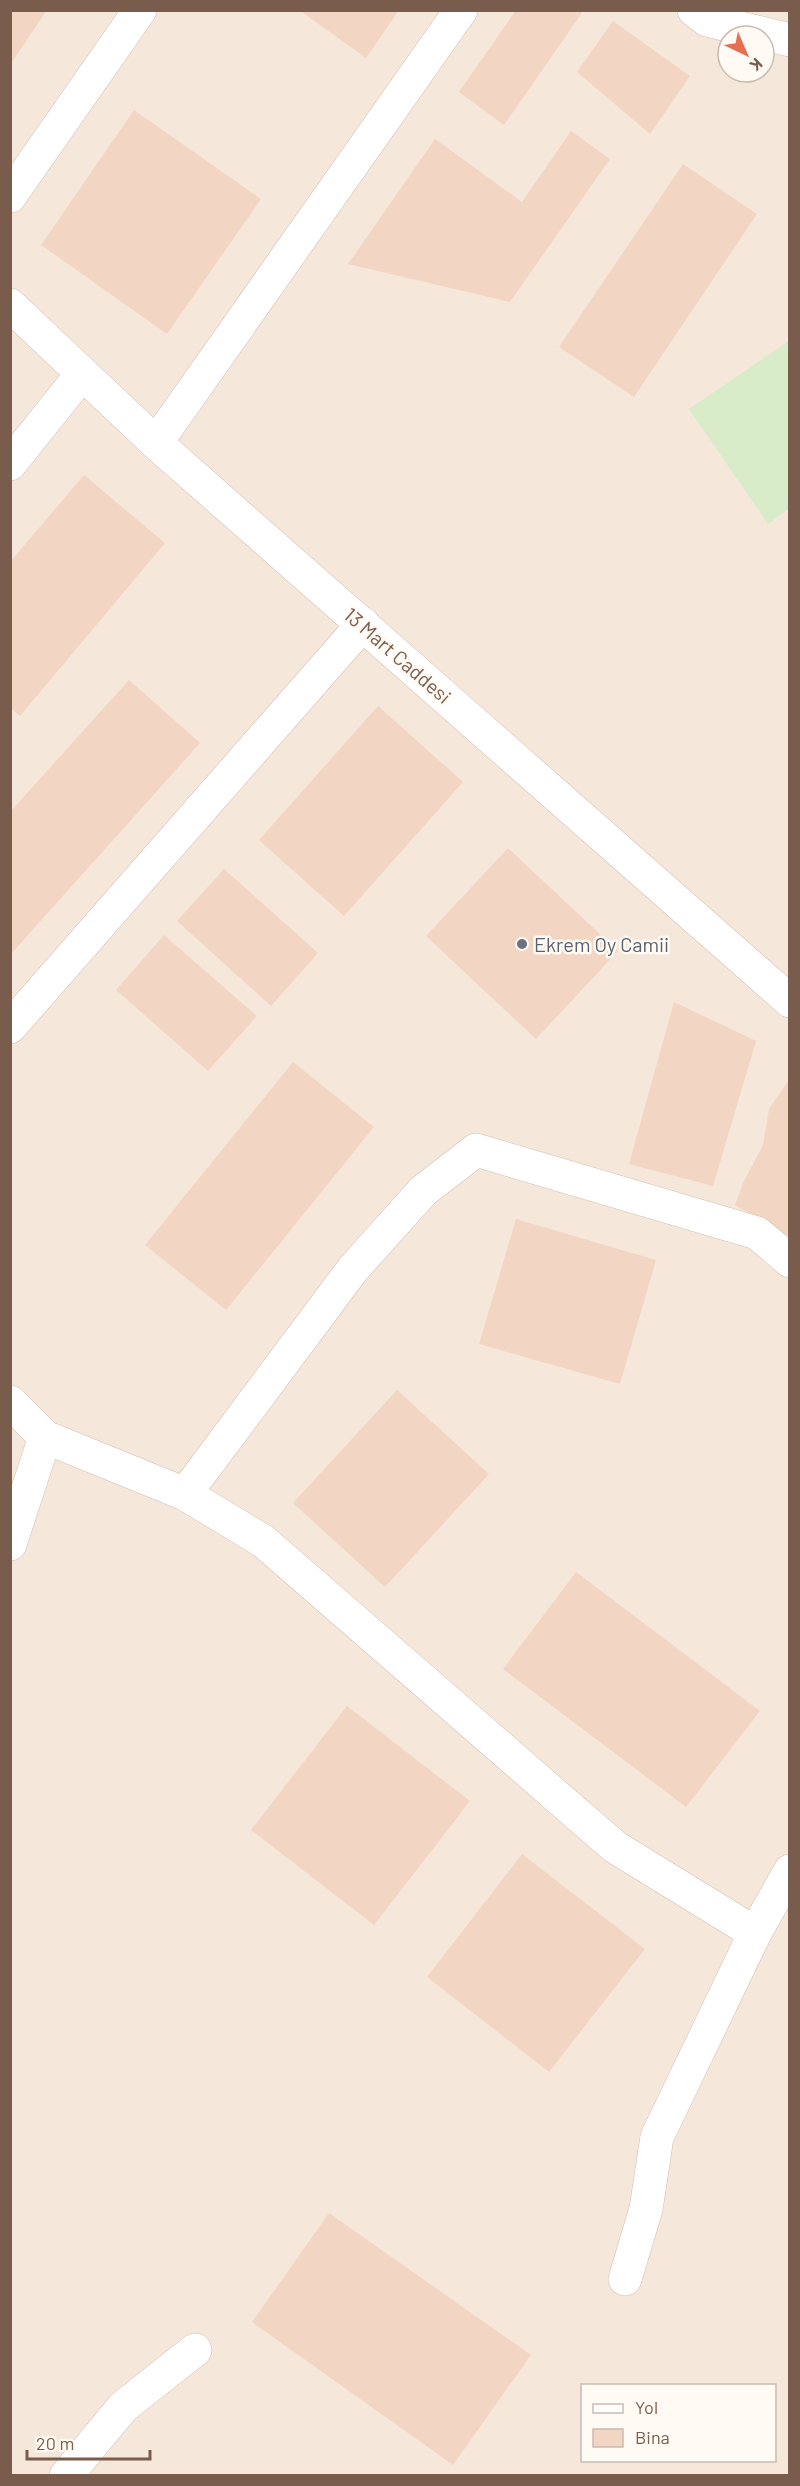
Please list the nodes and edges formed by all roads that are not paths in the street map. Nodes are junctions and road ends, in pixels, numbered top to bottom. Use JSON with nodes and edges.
{"nodes":[{"id":1,"x":140,"y":10,"type":"edge"},
{"id":2,"x":461,"y":10,"type":"edge"},
{"id":3,"x":694,"y":10,"type":"edge"},
{"id":4,"x":789,"y":40,"type":"edge"},
{"id":5,"x":10,"y":196,"type":"edge"},
{"id":6,"x":10,"y":305,"type":"edge"},
{"id":7,"x":82,"y":374,"type":"junction"},
{"id":8,"x":156,"y":443,"type":"junction"},
{"id":9,"x":10,"y":464,"type":"edge"},
{"id":10,"x":363,"y":624,"type":"junction"},
{"id":11,"x":789,"y":1001,"type":"edge"},
{"id":12,"x":10,"y":1027,"type":"edge"},
{"id":13,"x":789,"y":1261,"type":"edge"},
{"id":14,"x":10,"y":1402,"type":"edge"},
{"id":15,"x":45,"y":1437,"type":"junction"},
{"id":16,"x":185,"y":1494,"type":"junction"},
{"id":17,"x":10,"y":1545,"type":"edge"},
{"id":18,"x":789,"y":1871,"type":"edge"},
{"id":19,"x":754,"y":1933,"type":"junction"},
{"id":20,"x":625,"y":2278,"type":"dead end"},
{"id":21,"x":195,"y":2350,"type":"dead end"},
{"id":22,"x":66,"y":2475,"type":"edge"}],
"edges":[{"from":1,"to":5,"type":"street"},
{"from":2,"to":8,"type":"street"},
{"from":3,"to":4,"type":"street"},
{"from":6,"to":7,"type":"street","name":"13 Mart Caddesi"},
{"from":7,"to":8,"type":"street","name":"13 Mart Caddesi"},
{"from":7,"to":9,"type":"street"},
{"from":8,"to":10,"type":"street","name":"13 Mart Caddesi"},
{"from":10,"to":11,"type":"street","name":"13 Mart Caddesi"},
{"from":10,"to":12,"type":"street"},
{"from":13,"to":16,"type":"street"},
{"from":14,"to":15,"type":"street"},
{"from":15,"to":16,"type":"street"},
{"from":15,"to":17,"type":"street"},
{"from":16,"to":19,"type":"street"},
{"from":18,"to":19,"type":"street"},
{"from":19,"to":20,"type":"street"},
{"from":21,"to":22,"type":"street"}]}
